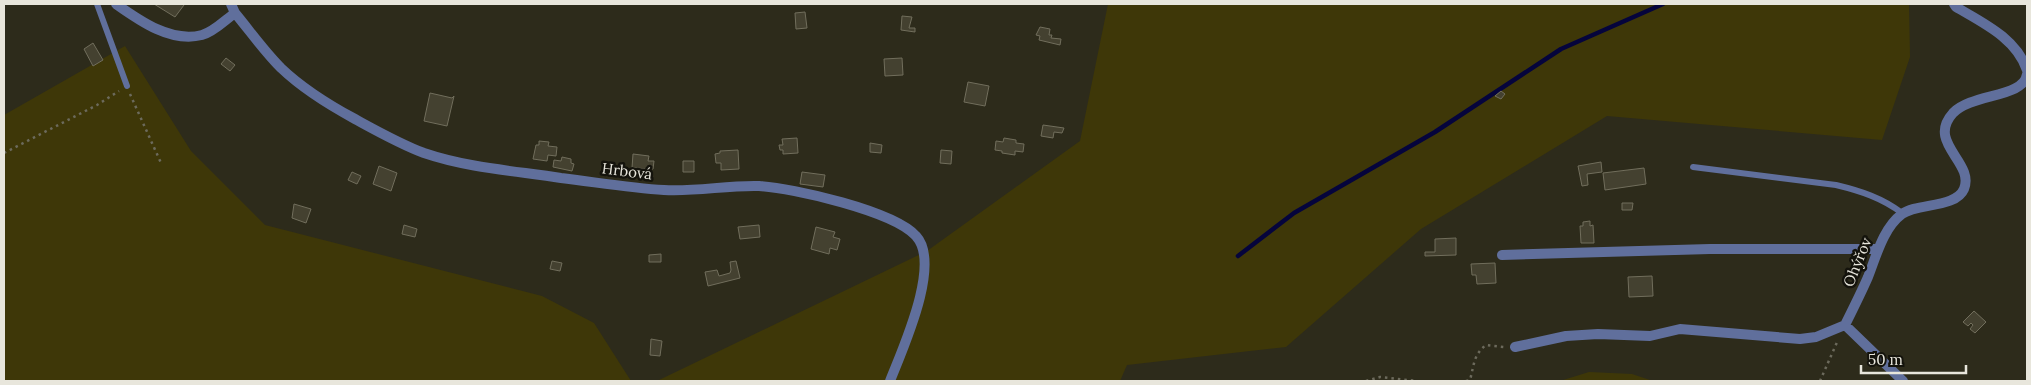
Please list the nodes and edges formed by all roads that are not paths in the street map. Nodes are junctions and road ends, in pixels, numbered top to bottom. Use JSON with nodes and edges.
{"nodes":[{"id":1,"x":97,"y":4,"type":"edge"},
{"id":2,"x":116,"y":4,"type":"edge"},
{"id":3,"x":1954,"y":4,"type":"edge"},
{"id":4,"x":233,"y":8,"type":"edge"},
{"id":5,"x":2027,"y":70,"type":"edge"},
{"id":6,"x":2027,"y":74,"type":"edge"},
{"id":7,"x":127,"y":86,"type":"road end"},
{"id":8,"x":1693,"y":168,"type":"dead end"},
{"id":9,"x":1902,"y":214,"type":"junction"},
{"id":10,"x":1877,"y":249,"type":"junction"},
{"id":11,"x":1502,"y":255,"type":"dead end"},
{"id":12,"x":1845,"y":325,"type":"junction"},
{"id":13,"x":1515,"y":347,"type":"road end"},
{"id":14,"x":890,"y":381,"type":"edge"},
{"id":15,"x":1903,"y":381,"type":"edge"}],
"edges":[{"from":1,"to":7,"type":"lane"},
{"from":2,"to":4,"type":"street"},
{"from":3,"to":5,"type":"street"},
{"from":4,"to":14,"type":"street","name":"Hrbová"},
{"from":6,"to":9,"type":"street"},
{"from":8,"to":9,"type":"lane"},
{"from":9,"to":10,"type":"street","name":"Ohýřov"},
{"from":10,"to":11,"type":"street"},
{"from":10,"to":12,"type":"street","name":"Ohýřov"},
{"from":12,"to":13,"type":"street"},
{"from":12,"to":15,"type":"street"}]}
